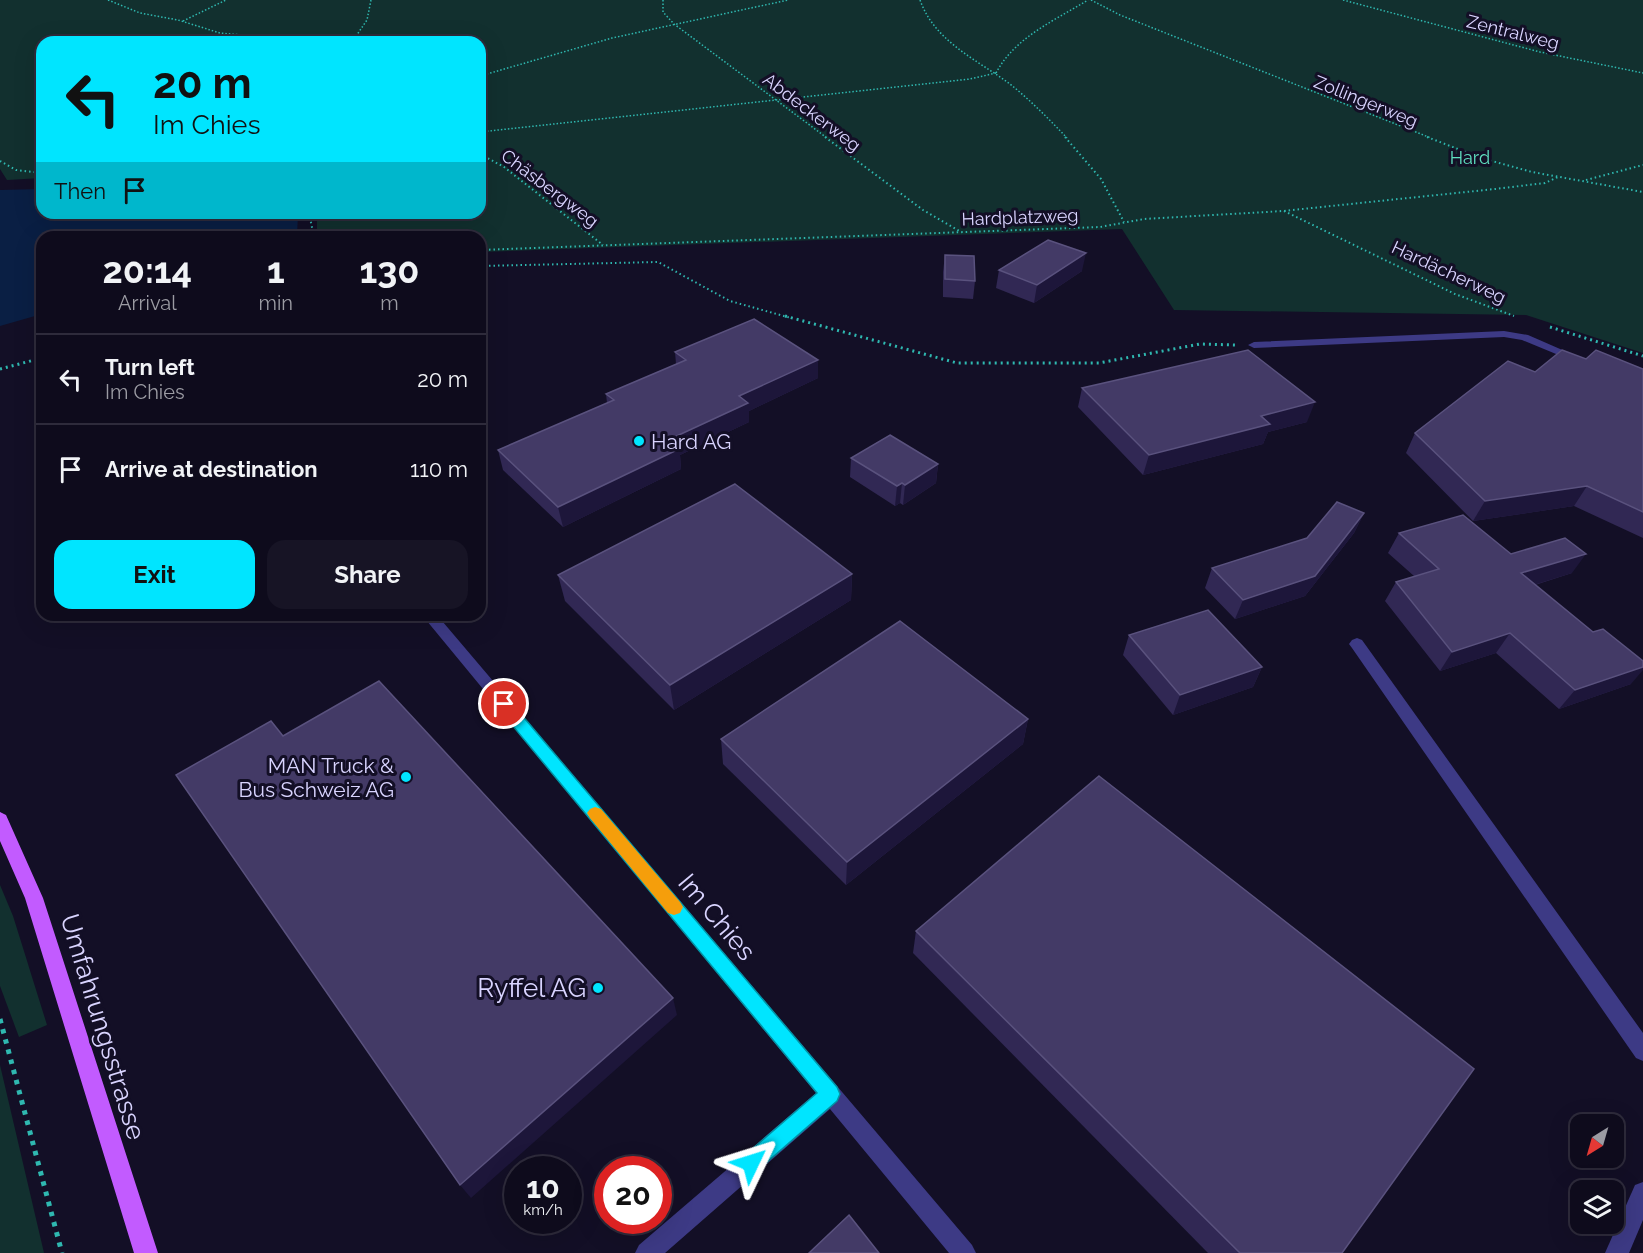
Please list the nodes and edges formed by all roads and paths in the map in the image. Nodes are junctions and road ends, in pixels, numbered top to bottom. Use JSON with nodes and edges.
{"nodes":[{"id":1,"x":108,"y":0,"type":"edge"},
{"id":2,"x":226,"y":0,"type":"edge"},
{"id":3,"x":371,"y":0,"type":"edge"},
{"id":4,"x":663,"y":0,"type":"edge"},
{"id":5,"x":788,"y":0,"type":"edge"},
{"id":6,"x":921,"y":0,"type":"edge"},
{"id":7,"x":1089,"y":0,"type":"edge"},
{"id":8,"x":1343,"y":0,"type":"edge"},
{"id":9,"x":183,"y":21,"type":"junction"},
{"id":10,"x":674,"y":24,"type":"junction"},
{"id":11,"x":234,"y":36,"type":"edge"},
{"id":12,"x":356,"y":36,"type":"edge"},
{"id":13,"x":996,"y":73,"type":"junction"},
{"id":14,"x":1643,"y":73,"type":"edge"},
{"id":15,"x":486,"y":74,"type":"edge"},
{"id":16,"x":775,"y":99,"type":"junction"},
{"id":17,"x":486,"y":131,"type":"edge"},
{"id":18,"x":486,"y":157,"type":"edge"},
{"id":19,"x":0,"y":161,"type":"edge"},
{"id":20,"x":1643,"y":165,"type":"edge"},
{"id":21,"x":36,"y":172,"type":"edge"},
{"id":22,"x":1558,"y":177,"type":"junction"},
{"id":23,"x":1583,"y":180,"type":"junction"},
{"id":24,"x":1643,"y":192,"type":"edge"},
{"id":25,"x":1283,"y":211,"type":"junction"},
{"id":26,"x":1124,"y":222,"type":"junction"},
{"id":27,"x":962,"y":232,"type":"junction"},
{"id":28,"x":603,"y":245,"type":"junction"},
{"id":29,"x":486,"y":250,"type":"edge"},
{"id":30,"x":486,"y":266,"type":"edge"},
{"id":31,"x":1516,"y":317,"type":"dead end"},
{"id":32,"x":1550,"y":327,"type":"dead end"},
{"id":33,"x":1254,"y":345,"type":"joint"},
{"id":34,"x":1643,"y":356,"type":"edge"},
{"id":35,"x":36,"y":360,"type":"edge"},
{"id":36,"x":1589,"y":364,"type":"edge"},
{"id":37,"x":0,"y":369,"type":"edge"},
{"id":38,"x":434,"y":621,"type":"edge"},
{"id":39,"x":1357,"y":644,"type":"dead end"},
{"id":40,"x":0,"y":820,"type":"edge"},
{"id":41,"x":0,"y":1019,"type":"edge"},
{"id":42,"x":1643,"y":1051,"type":"edge"},
{"id":43,"x":831,"y":1094,"type":"junction"},
{"id":44,"x":1643,"y":1193,"type":"edge"},
{"id":45,"x":62,"y":1253,"type":"edge"},
{"id":46,"x":146,"y":1253,"type":"edge"},
{"id":47,"x":647,"y":1253,"type":"edge"},
{"id":48,"x":964,"y":1253,"type":"edge"},
{"id":49,"x":1617,"y":1253,"type":"edge"}],
"edges":[{"from":1,"to":9,"type":"path"},
{"from":2,"to":9,"type":"path"},
{"from":3,"to":12,"type":"path"},
{"from":4,"to":10,"type":"path","name":"Abdeckerweg"},
{"from":5,"to":10,"type":"path"},
{"from":6,"to":13,"type":"path"},
{"from":7,"to":13,"type":"path"},
{"from":7,"to":22,"type":"path","name":"Zollingerweg"},
{"from":8,"to":14,"type":"path","name":"Zentralweg"},
{"from":9,"to":11,"type":"path"},
{"from":10,"to":15,"type":"path"},
{"from":10,"to":16,"type":"path","name":"Abdeckerweg"},
{"from":13,"to":16,"type":"path"},
{"from":13,"to":26,"type":"path"},
{"from":16,"to":17,"type":"path"},
{"from":16,"to":27,"type":"path","name":"Abdeckerweg"},
{"from":18,"to":28,"type":"path","name":"Chäsbergweg"},
{"from":19,"to":21,"type":"path"},
{"from":20,"to":23,"type":"path"},
{"from":22,"to":23,"type":"path","name":"Zollingerweg"},
{"from":22,"to":25,"type":"path","name":"Hardplatzweg"},
{"from":23,"to":24,"type":"path","name":"Zollingerweg"},
{"from":25,"to":26,"type":"path","name":"Hardplatzweg"},
{"from":25,"to":31,"type":"path","name":"Hardächerweg"},
{"from":26,"to":27,"type":"path","name":"Hardplatzweg"},
{"from":27,"to":28,"type":"path","name":"Hardplatzweg"},
{"from":28,"to":29,"type":"path","name":"Hardplatzweg"},
{"from":30,"to":33,"type":"path"},
{"from":32,"to":34,"type":"path"},
{"from":33,"to":36,"type":"street"},
{"from":35,"to":37,"type":"path"},
{"from":38,"to":43,"type":"street","name":"Im Chies"},
{"from":39,"to":42,"type":"street"},
{"from":40,"to":46,"type":"main road","name":"Umfahrungsstrasse"},
{"from":41,"to":45,"type":"path"},
{"from":43,"to":47,"type":"street"},
{"from":43,"to":48,"type":"street","name":"Im Chies"},
{"from":44,"to":49,"type":"street"}]}
